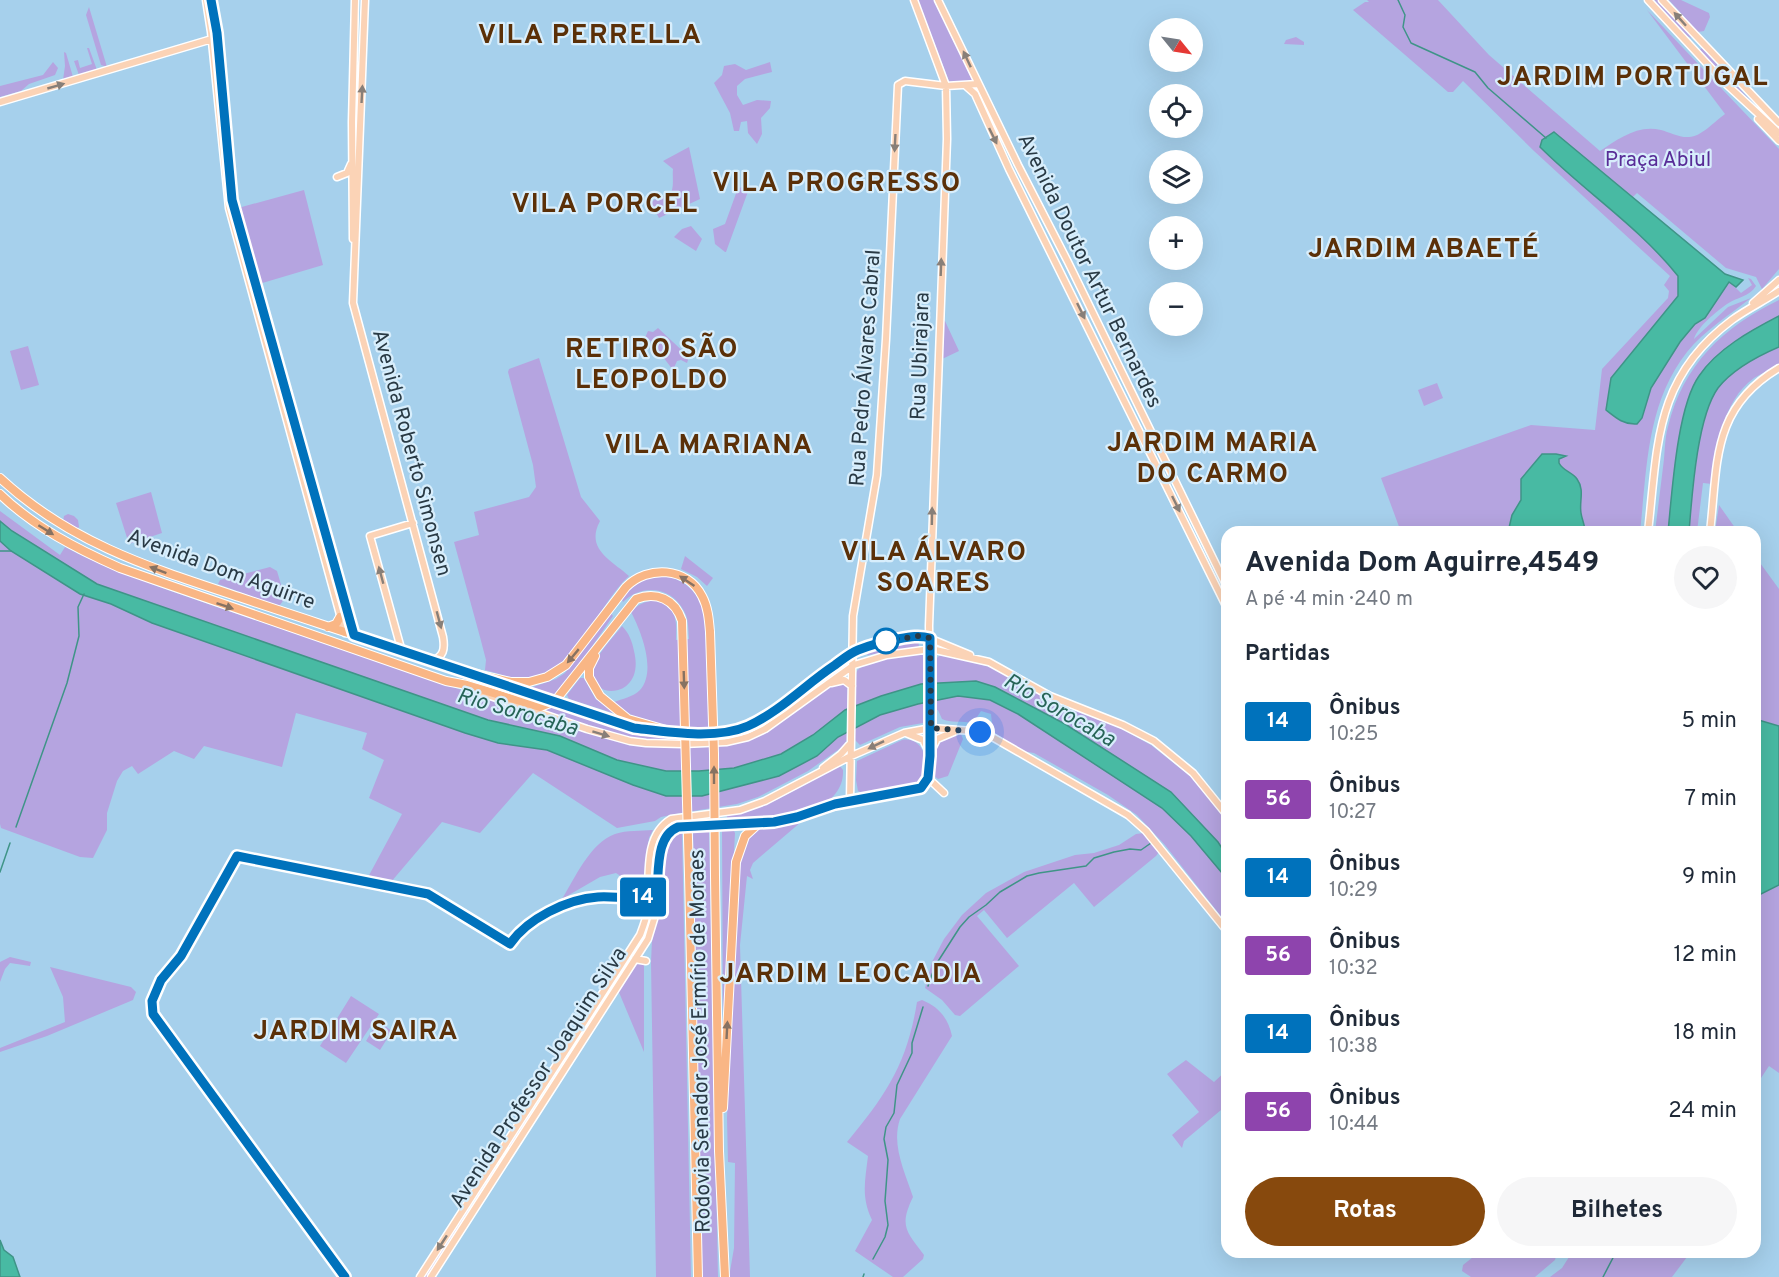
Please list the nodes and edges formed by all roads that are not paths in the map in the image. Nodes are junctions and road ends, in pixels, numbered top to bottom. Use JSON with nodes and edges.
{"nodes":[{"id":1,"x":206,"y":0,"type":"edge"},
{"id":2,"x":212,"y":0,"type":"edge"},
{"id":3,"x":355,"y":0,"type":"edge"},
{"id":4,"x":365,"y":0,"type":"edge"},
{"id":5,"x":914,"y":0,"type":"edge"},
{"id":6,"x":938,"y":0,"type":"edge"},
{"id":7,"x":1648,"y":0,"type":"edge"},
{"id":8,"x":1662,"y":0,"type":"edge"},
{"id":9,"x":1663,"y":17,"type":"junction"},
{"id":10,"x":214,"y":36,"type":"junction"},
{"id":11,"x":1698,"y":39,"type":"junction"},
{"id":12,"x":1725,"y":83,"type":"junction"},
{"id":13,"x":978,"y":84,"type":"junction"},
{"id":14,"x":946,"y":86,"type":"junction"},
{"id":15,"x":966,"y":86,"type":"junction"},
{"id":16,"x":0,"y":102,"type":"edge"},
{"id":17,"x":352,"y":122,"type":"junction"},
{"id":18,"x":1779,"y":123,"type":"edge"},
{"id":19,"x":1779,"y":133,"type":"edge"},
{"id":20,"x":359,"y":141,"type":"junction"},
{"id":21,"x":1779,"y":141,"type":"edge"},
{"id":22,"x":352,"y":158,"type":"junction"},
{"id":23,"x":358,"y":173,"type":"junction"},
{"id":24,"x":337,"y":177,"type":"dead end"},
{"id":25,"x":352,"y":180,"type":"junction"},
{"id":26,"x":357,"y":226,"type":"junction"},
{"id":27,"x":354,"y":245,"type":"junction"},
{"id":28,"x":1779,"y":280,"type":"edge"},
{"id":29,"x":1779,"y":293,"type":"edge"},
{"id":30,"x":1733,"y":319,"type":"junction"},
{"id":31,"x":1779,"y":368,"type":"edge"},
{"id":32,"x":0,"y":478,"type":"edge"},
{"id":33,"x":0,"y":494,"type":"edge"},
{"id":34,"x":413,"y":524,"type":"junction"},
{"id":35,"x":1649,"y":526,"type":"edge"},
{"id":36,"x":1711,"y":526,"type":"edge"},
{"id":37,"x":1221,"y":575,"type":"edge"},
{"id":38,"x":1221,"y":596,"type":"edge"},
{"id":39,"x":340,"y":617,"type":"junction"},
{"id":40,"x":327,"y":627,"type":"junction"},
{"id":41,"x":345,"y":633,"type":"junction"},
{"id":42,"x":354,"y":635,"type":"junction"},
{"id":43,"x":930,"y":638,"type":"junction"},
{"id":44,"x":603,"y":641,"type":"junction"},
{"id":45,"x":352,"y":648,"type":"junction"},
{"id":46,"x":931,"y":649,"type":"junction"},
{"id":47,"x":402,"y":652,"type":"junction"},
{"id":48,"x":854,"y":652,"type":"junction"},
{"id":49,"x":869,"y":659,"type":"junction"},
{"id":50,"x":980,"y":660,"type":"junction"},
{"id":51,"x":430,"y":661,"type":"junction"},
{"id":52,"x":854,"y":665,"type":"junction"},
{"id":53,"x":464,"y":672,"type":"junction"},
{"id":54,"x":446,"y":681,"type":"junction"},
{"id":55,"x":823,"y":687,"type":"junction"},
{"id":56,"x":852,"y":688,"type":"junction"},
{"id":57,"x":555,"y":701,"type":"junction"},
{"id":58,"x":931,"y":728,"type":"junction"},
{"id":59,"x":959,"y":730,"type":"junction"},
{"id":60,"x":673,"y":732,"type":"junction"},
{"id":61,"x":904,"y":733,"type":"junction"},
{"id":62,"x":850,"y":743,"type":"junction"},
{"id":63,"x":930,"y":756,"type":"junction"},
{"id":64,"x":849,"y":758,"type":"junction"},
{"id":65,"x":812,"y":776,"type":"junction"},
{"id":66,"x":928,"y":778,"type":"junction"},
{"id":67,"x":944,"y":794,"type":"dead end"},
{"id":68,"x":850,"y":801,"type":"junction"},
{"id":69,"x":1221,"y":808,"type":"edge"},
{"id":70,"x":758,"y":824,"type":"junction"},
{"id":71,"x":1221,"y":924,"type":"edge"},
{"id":72,"x":636,"y":958,"type":"junction"},
{"id":73,"x":646,"y":961,"type":"dead end"},
{"id":74,"x":719,"y":1151,"type":"junction"},
{"id":75,"x":420,"y":1277,"type":"edge"},
{"id":76,"x":431,"y":1277,"type":"edge"},
{"id":77,"x":698,"y":1277,"type":"edge"},
{"id":78,"x":724,"y":1277,"type":"edge"}],
"edges":[{"from":1,"to":10,"type":"main road"},
{"from":2,"to":10,"type":"main road"},
{"from":3,"to":17,"type":"main road","name":"Avenida Roberto Simonsen"},
{"from":20,"to":4,"type":"main road","name":"Avenida Roberto Simonsen","one_way":true},
{"from":5,"to":14,"type":"main road","name":"Rua Ubirajara"},
{"from":13,"to":6,"type":"main road","name":"Avenida Doutor Artur Bernardes","one_way":true},
{"from":7,"to":9,"type":"main road"},
{"from":11,"to":8,"type":"main road","one_way":true},
{"from":9,"to":11,"type":"main road"},
{"from":9,"to":12,"type":"main road"},
{"from":16,"to":10,"type":"main road","one_way":true},
{"from":10,"to":39,"type":"main road"},
{"from":10,"to":42,"type":"main road"},
{"from":11,"to":18,"type":"main road"},
{"from":12,"to":19,"type":"main road"},
{"from":12,"to":21,"type":"main road"},
{"from":13,"to":15,"type":"main road"},
{"from":13,"to":37,"type":"main road","name":"Avenida Doutor Artur Bernardes"},
{"from":14,"to":15,"type":"main road"},
{"from":43,"to":14,"type":"main road","name":"Rua Ubirajara","one_way":true},
{"from":14,"to":48,"type":"main road","name":"Rua Pedro Álvares Cabral","one_way":true},
{"from":15,"to":38,"type":"main road","name":"Avenida Doutor Artur Bernardes","one_way":true},
{"from":17,"to":20,"type":"main road"},
{"from":17,"to":22,"type":"main road","name":"Avenida Roberto Simonsen"},
{"from":20,"to":23,"type":"main road","name":"Avenida Roberto Simonsen"},
{"from":22,"to":23,"type":"main road"},
{"from":22,"to":24,"type":"main road"},
{"from":22,"to":25,"type":"main road","name":"Avenida Roberto Simonsen"},
{"from":23,"to":26,"type":"main road","name":"Avenida Roberto Simonsen"},
{"from":25,"to":26,"type":"main road"},
{"from":25,"to":27,"type":"main road","name":"Avenida Roberto Simonsen"},
{"from":26,"to":27,"type":"main road","name":"Avenida Roberto Simonsen"},
{"from":27,"to":34,"type":"main road","name":"Avenida Roberto Simonsen"},
{"from":28,"to":30,"type":"main road"},
{"from":29,"to":30,"type":"main road"},
{"from":30,"to":35,"type":"main road"},
{"from":31,"to":36,"type":"main road"},
{"from":40,"to":32,"type":"highway","name":"Avenida Dom Aguirre","one_way":true},
{"from":33,"to":45,"type":"highway","name":"Avenida Dom Aguirre","one_way":true},
{"from":47,"to":34,"type":"main road","one_way":true},
{"from":34,"to":51,"type":"main road","name":"Avenida Roberto Simonsen","one_way":true},
{"from":39,"to":40,"type":"highway"},
{"from":39,"to":41,"type":"main road"},
{"from":40,"to":41,"type":"highway","name":"Avenida Dom Aguirre"},
{"from":41,"to":42,"type":"highway","name":"Avenida Dom Aguirre"},
{"from":41,"to":45,"type":"highway"},
{"from":42,"to":47,"type":"highway","name":"Avenida Dom Aguirre"},
{"from":43,"to":46,"type":"main road","name":"Rua Ubirajara"},
{"from":43,"to":48,"type":"main road","name":"Avenida Dom Aguirre"},
{"from":43,"to":50,"type":"main road","name":"Avenida Dom Aguirre"},
{"from":44,"to":57,"type":"highway","name":"Rodovia Senador José Ermírio de Moraes"},
{"from":44,"to":60,"type":"highway"},
{"from":44,"to":77,"type":"highway","name":"Rodovia Senador José Ermírio de Moraes","one_way":true,"bridge":true},
{"from":45,"to":54,"type":"highway","name":"Avenida Dom Aguirre"},
{"from":46,"to":49,"type":"main road","name":"Avenida Dom Aguirre"},
{"from":46,"to":50,"type":"main road","name":"Avenida Dom Aguirre"},
{"from":46,"to":58,"type":"main road","name":"Rua Ubirajara"},
{"from":47,"to":51,"type":"highway","name":"Avenida Dom Aguirre"},
{"from":48,"to":49,"type":"main road"},
{"from":48,"to":52,"type":"main road","name":"Rua Pedro Álvares Cabral"},
{"from":48,"to":60,"type":"main road","name":"Avenida Dom Aguirre"},
{"from":49,"to":52,"type":"main road","name":"Avenida Dom Aguirre"},
{"from":50,"to":69,"type":"main road","name":"Avenida Dom Aguirre"},
{"from":51,"to":53,"type":"highway","name":"Avenida Dom Aguirre"},
{"from":52,"to":55,"type":"main road","name":"Avenida Dom Aguirre"},
{"from":52,"to":56,"type":"main road","name":"Rua Pedro Álvares Cabral"},
{"from":53,"to":57,"type":"main road","name":"Avenida Dom Aguirre"},
{"from":74,"to":53,"type":"highway","name":"Rodovia Senador José Ermírio de Moraes","one_way":true,"bridge":true},
{"from":54,"to":55,"type":"main road","name":"Avenida Dom Aguirre","one_way":true},
{"from":54,"to":57,"type":"highway"},
{"from":55,"to":56,"type":"main road"},
{"from":56,"to":62,"type":"main road","name":"Rua Pedro Álvares Cabral"},
{"from":57,"to":60,"type":"main road","name":"Avenida Dom Aguirre"},
{"from":58,"to":59,"type":"main road"},
{"from":58,"to":61,"type":"main road"},
{"from":58,"to":63,"type":"main road","name":"Rua Ubirajara"},
{"from":59,"to":63,"type":"main road"},
{"from":59,"to":71,"type":"main road"},
{"from":61,"to":63,"type":"main road"},
{"from":61,"to":64,"type":"main road","one_way":true},
{"from":62,"to":64,"type":"main road","name":"Rua Pedro Álvares Cabral"},
{"from":62,"to":65,"type":"main road"},
{"from":63,"to":66,"type":"main road","name":"Rua Ubirajara"},
{"from":64,"to":65,"type":"main road"},
{"from":64,"to":68,"type":"main road","name":"Rua Pedro Álvares Cabral"},
{"from":65,"to":75,"type":"main road","name":"Avenida Professor Joaquim Silva","one_way":true},
{"from":66,"to":67,"type":"main road"},
{"from":66,"to":68,"type":"main road","name":"Avenida Professor Joaquim Silva"},
{"from":68,"to":70,"type":"main road","name":"Avenida Professor Joaquim Silva"},
{"from":70,"to":72,"type":"main road","name":"Avenida Professor Joaquim Silva"},
{"from":74,"to":70,"type":"highway","one_way":true},
{"from":72,"to":73,"type":"main road"},
{"from":72,"to":76,"type":"main road","name":"Avenida Professor Joaquim Silva"},
{"from":74,"to":78,"type":"highway","name":"Rodovia Senador José Ermírio de Moraes"}]}
